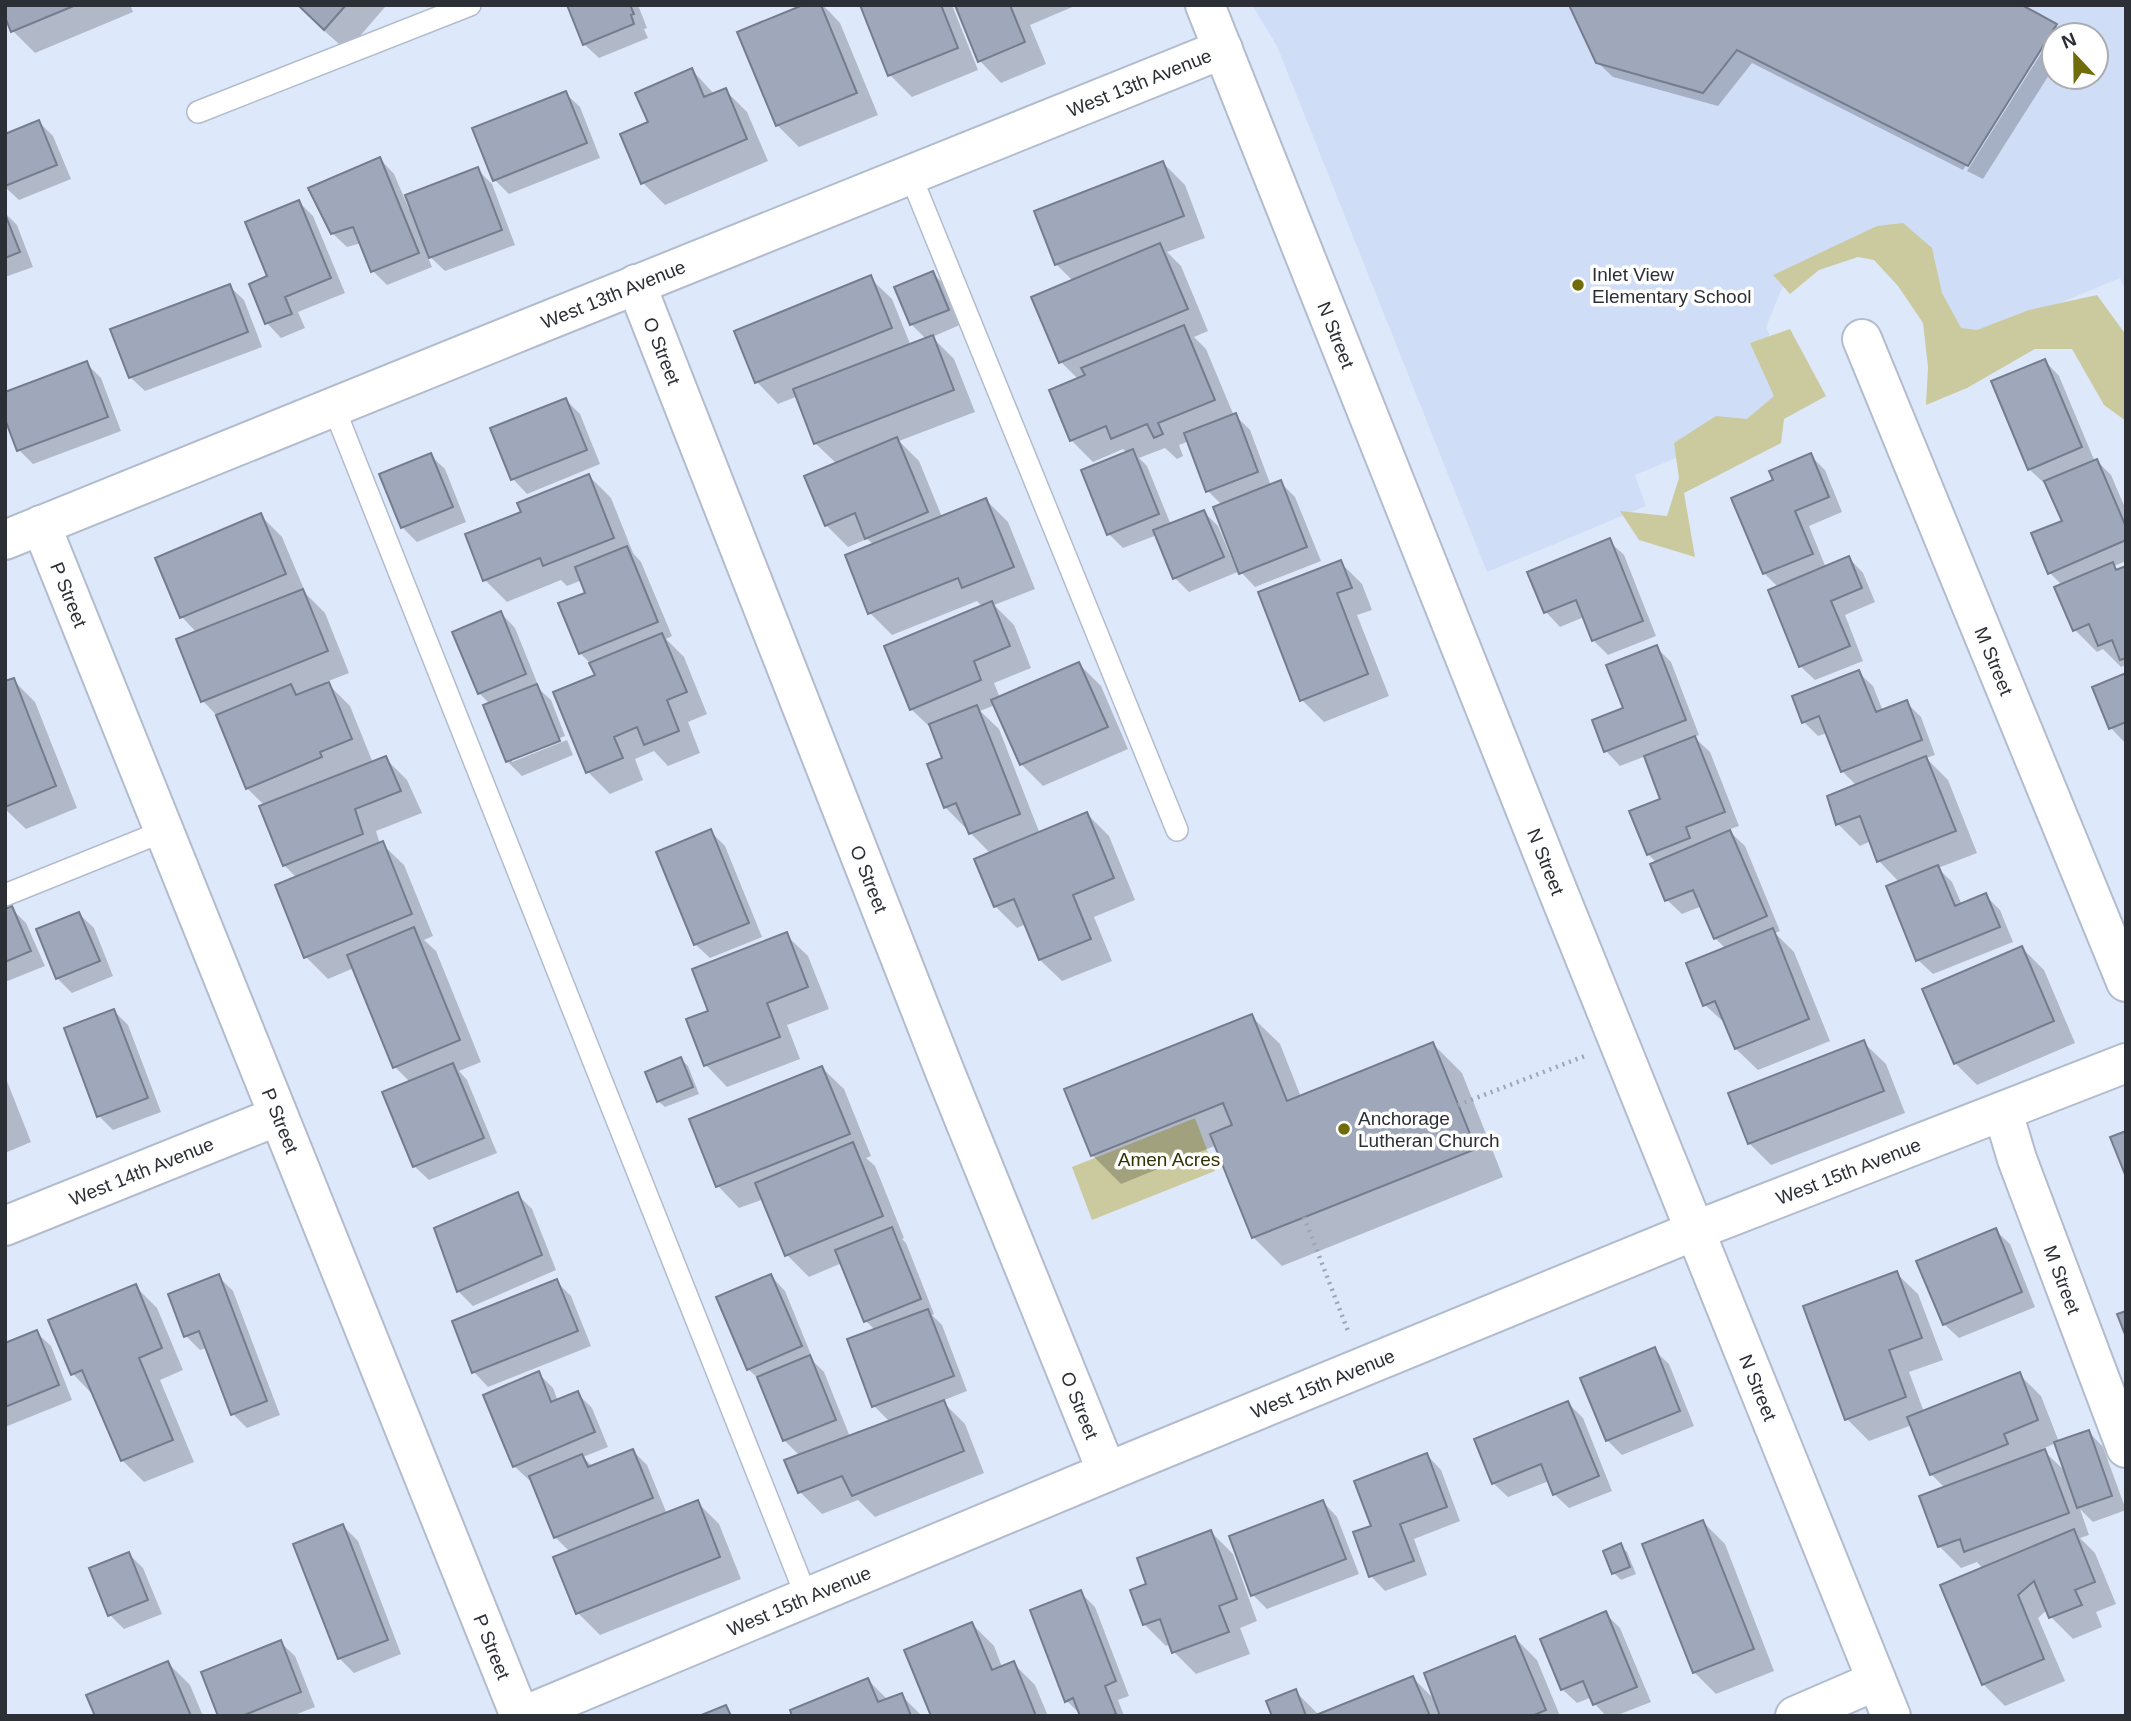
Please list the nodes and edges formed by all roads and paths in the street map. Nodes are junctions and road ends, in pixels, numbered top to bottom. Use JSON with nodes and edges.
{"nodes":[{"id":1,"x":470,"y":5,"type":"edge"},
{"id":2,"x":1205,"y":5,"type":"edge"},
{"id":3,"x":1223,"y":49,"type":"junction"},
{"id":4,"x":198,"y":112,"type":"dead end"},
{"id":5,"x":910,"y":174,"type":"junction"},
{"id":6,"x":636,"y":284,"type":"junction"},
{"id":7,"x":1862,"y":339,"type":"dead end"},
{"id":8,"x":334,"y":408,"type":"junction"},
{"id":9,"x":41,"y":525,"type":"junction"},
{"id":10,"x":5,"y":540,"type":"edge"},
{"id":11,"x":164,"y":831,"type":"junction"},
{"id":12,"x":1177,"y":831,"type":"dead end"},
{"id":13,"x":5,"y":895,"type":"edge"},
{"id":14,"x":2126,"y":982,"type":"edge"},
{"id":15,"x":1585,"y":1056,"type":"dead end"},
{"id":16,"x":2126,"y":1063,"type":"edge"},
{"id":17,"x":1458,"y":1105,"type":"dead end"},
{"id":18,"x":2003,"y":1112,"type":"junction"},
{"id":19,"x":278,"y":1116,"type":"junction"},
{"id":20,"x":1304,"y":1217,"type":"dead end"},
{"id":21,"x":5,"y":1226,"type":"edge"},
{"id":22,"x":1694,"y":1231,"type":"junction"},
{"id":23,"x":1349,"y":1334,"type":"dead end"},
{"id":24,"x":2126,"y":1448,"type":"edge"},
{"id":25,"x":1107,"y":1472,"type":"junction"},
{"id":26,"x":807,"y":1598,"type":"junction"},
{"id":27,"x":1876,"y":1681,"type":"junction"},
{"id":28,"x":522,"y":1716,"type":"edge"},
{"id":29,"x":1794,"y":1716,"type":"edge"},
{"id":30,"x":1891,"y":1716,"type":"edge"}],
"edges":[{"from":1,"to":4,"type":"lane"},
{"from":2,"to":3,"type":"street","name":"N Street"},
{"from":3,"to":5,"type":"street","name":"West 13th Avenue"},
{"from":3,"to":22,"type":"street","name":"N Street"},
{"from":5,"to":6,"type":"street","name":"West 13th Avenue"},
{"from":5,"to":12,"type":"lane"},
{"from":6,"to":8,"type":"street","name":"West 13th Avenue"},
{"from":6,"to":25,"type":"street","name":"O Street"},
{"from":7,"to":14,"type":"street","name":"M Street"},
{"from":8,"to":9,"type":"street","name":"West 13th Avenue"},
{"from":8,"to":26,"type":"lane"},
{"from":9,"to":10,"type":"street","name":"West 13th Avenue"},
{"from":9,"to":11,"type":"street","name":"P Street"},
{"from":11,"to":13,"type":"lane"},
{"from":11,"to":19,"type":"street","name":"P Street"},
{"from":15,"to":17,"type":"path"},
{"from":16,"to":18,"type":"street","name":"West 15th Avenue"},
{"from":18,"to":22,"type":"street","name":"West 15th Avenue"},
{"from":18,"to":24,"type":"street","name":"M Street"},
{"from":19,"to":21,"type":"street","name":"West 14th Avenue"},
{"from":19,"to":28,"type":"street","name":"P Street"},
{"from":20,"to":23,"type":"path"},
{"from":22,"to":25,"type":"street","name":"West 15th Avenue"},
{"from":22,"to":27,"type":"street","name":"N Street"},
{"from":25,"to":26,"type":"street","name":"West 15th Avenue"},
{"from":26,"to":28,"type":"street","name":"West 15th Avenue"},
{"from":27,"to":29,"type":"street"},
{"from":27,"to":30,"type":"street","name":"N Street"}]}
